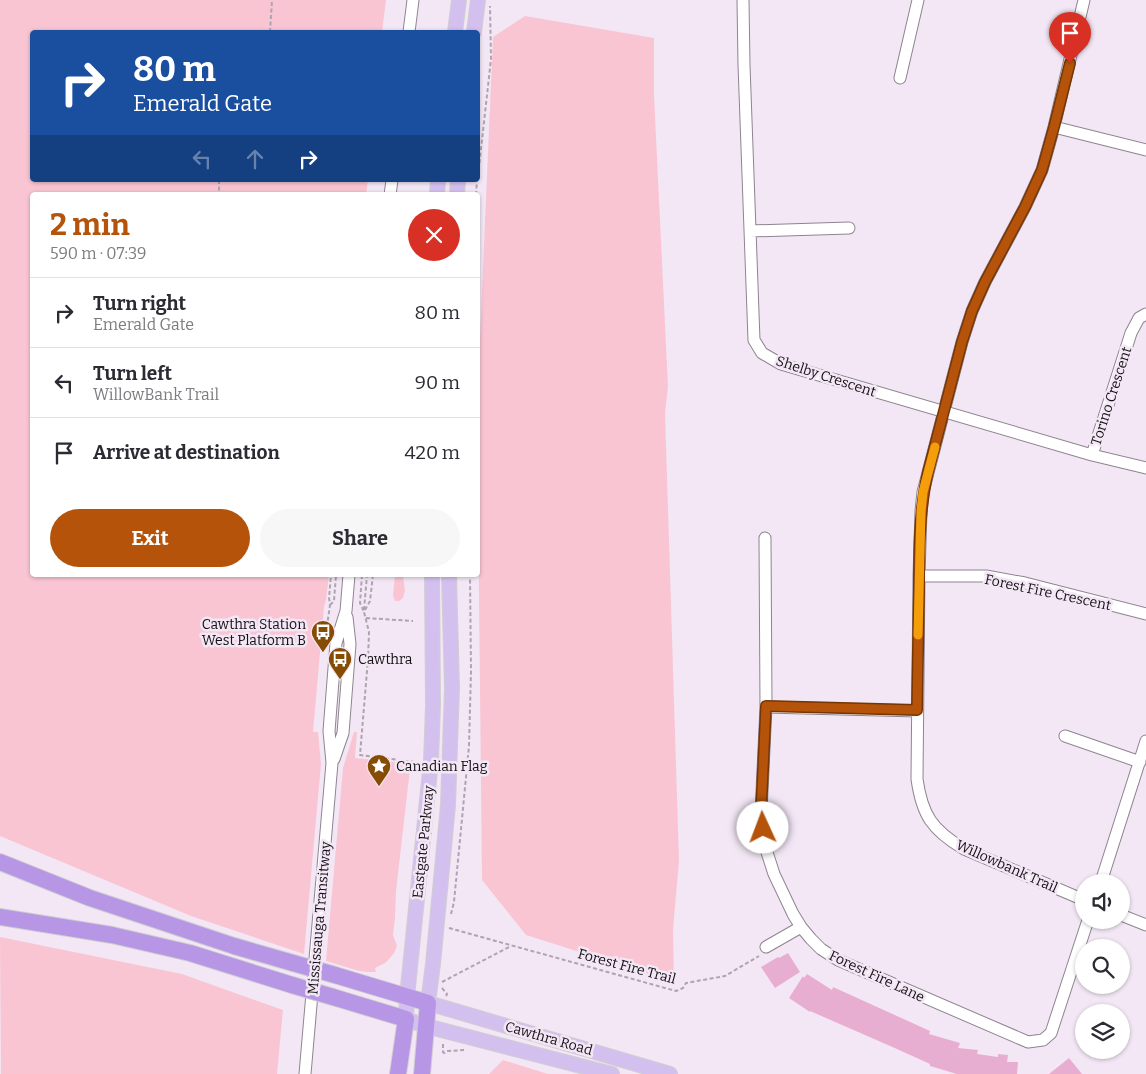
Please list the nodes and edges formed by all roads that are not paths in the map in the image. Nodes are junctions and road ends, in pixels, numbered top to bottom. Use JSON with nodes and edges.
{"nodes":[{"id":1,"x":413,"y":0,"type":"edge"},
{"id":2,"x":459,"y":0,"type":"edge"},
{"id":3,"x":743,"y":0,"type":"edge"},
{"id":4,"x":918,"y":0,"type":"edge"},
{"id":5,"x":1084,"y":0,"type":"edge"},
{"id":6,"x":484,"y":2,"type":"edge"},
{"id":7,"x":409,"y":30,"type":"edge"},
{"id":8,"x":455,"y":30,"type":"edge"},
{"id":9,"x":475,"y":30,"type":"edge"},
{"id":10,"x":900,"y":78,"type":"dead end"},
{"id":11,"x":1054,"y":127,"type":"junction"},
{"id":12,"x":1146,"y":150,"type":"edge"},
{"id":13,"x":849,"y":228,"type":"dead end"},
{"id":14,"x":750,"y":231,"type":"junction"},
{"id":15,"x":1146,"y":314,"type":"edge"},
{"id":16,"x":944,"y":412,"type":"junction"},
{"id":17,"x":1092,"y":455,"type":"junction"},
{"id":18,"x":1146,"y":468,"type":"edge"},
{"id":19,"x":765,"y":538,"type":"dead end"},
{"id":20,"x":919,"y":576,"type":"junction"},
{"id":21,"x":349,"y":577,"type":"edge"},
{"id":22,"x":432,"y":577,"type":"edge"},
{"id":23,"x":450,"y":577,"type":"edge"},
{"id":24,"x":1146,"y":614,"type":"edge"},
{"id":25,"x":766,"y":706,"type":"junction"},
{"id":26,"x":917,"y":710,"type":"junction"},
{"id":27,"x":1065,"y":736,"type":"dead end"},
{"id":28,"x":1146,"y":741,"type":"edge"},
{"id":29,"x":1140,"y":762,"type":"junction"},
{"id":30,"x":0,"y":862,"type":"edge"},
{"id":31,"x":1104,"y":874,"type":"edge"},
{"id":32,"x":1075,"y":896,"type":"edge"},
{"id":33,"x":0,"y":917,"type":"edge"},
{"id":34,"x":1130,"y":919,"type":"edge"},
{"id":35,"x":1146,"y":925,"type":"edge"},
{"id":36,"x":801,"y":926,"type":"junction"},
{"id":37,"x":1085,"y":929,"type":"edge"},
{"id":38,"x":766,"y":947,"type":"dead end"},
{"id":39,"x":407,"y":997,"type":"junction"},
{"id":40,"x":428,"y":1003,"type":"junction"},
{"id":41,"x":406,"y":1019,"type":"junction"},
{"id":42,"x":426,"y":1026,"type":"junction"},
{"id":43,"x":305,"y":1074,"type":"edge"},
{"id":44,"x":398,"y":1074,"type":"edge"},
{"id":45,"x":422,"y":1074,"type":"edge"},
{"id":46,"x":612,"y":1074,"type":"edge"},
{"id":47,"x":670,"y":1074,"type":"edge"}],
"edges":[{"from":1,"to":7,"type":"street"},
{"from":2,"to":8,"type":"main road"},
{"from":3,"to":14,"type":"street","name":"Shelby Crescent"},
{"from":4,"to":10,"type":"street"},
{"from":5,"to":11,"type":"street"},
{"from":6,"to":9,"type":"main road"},
{"from":11,"to":12,"type":"street"},
{"from":11,"to":16,"type":"street"},
{"from":13,"to":14,"type":"street"},
{"from":14,"to":16,"type":"street","name":"Shelby Crescent"},
{"from":15,"to":17,"type":"street","name":"Torino Crescent"},
{"from":16,"to":17,"type":"street","name":"Shelby Crescent"},
{"from":16,"to":20,"type":"street"},
{"from":17,"to":18,"type":"street","name":"Shelby Crescent"},
{"from":19,"to":25,"type":"street","name":"Forest Fire Lane"},
{"from":20,"to":24,"type":"street","name":"Forest Fire Crescent"},
{"from":20,"to":26,"type":"street"},
{"from":21,"to":43,"type":"street","name":"Mississauga Transitway"},
{"from":22,"to":39,"type":"main road","name":"Eastgate Parkway"},
{"from":23,"to":40,"type":"main road","name":"Eastgate Parkway"},
{"from":25,"to":26,"type":"street"},
{"from":25,"to":36,"type":"street","name":"Forest Fire Lane"},
{"from":26,"to":32,"type":"street","name":"Willowbank Trail"},
{"from":27,"to":29,"type":"street"},
{"from":28,"to":29,"type":"street"},
{"from":29,"to":31,"type":"street"},
{"from":30,"to":39,"type":"highway","bridge":true},
{"from":33,"to":41,"type":"highway","bridge":true},
{"from":34,"to":35,"type":"street"},
{"from":36,"to":37,"type":"street","name":"Forest Fire Lane"},
{"from":36,"to":38,"type":"street"},
{"from":39,"to":40,"type":"highway"},
{"from":39,"to":41,"type":"main road","name":"Eastgate Parkway"},
{"from":40,"to":42,"type":"highway"},
{"from":40,"to":47,"type":"main road","name":"Cawthra Road"},
{"from":41,"to":42,"type":"main road","name":"Cawthra Road"},
{"from":41,"to":44,"type":"highway"},
{"from":42,"to":45,"type":"highway"},
{"from":42,"to":46,"type":"main road","name":"Cawthra Road"}]}
